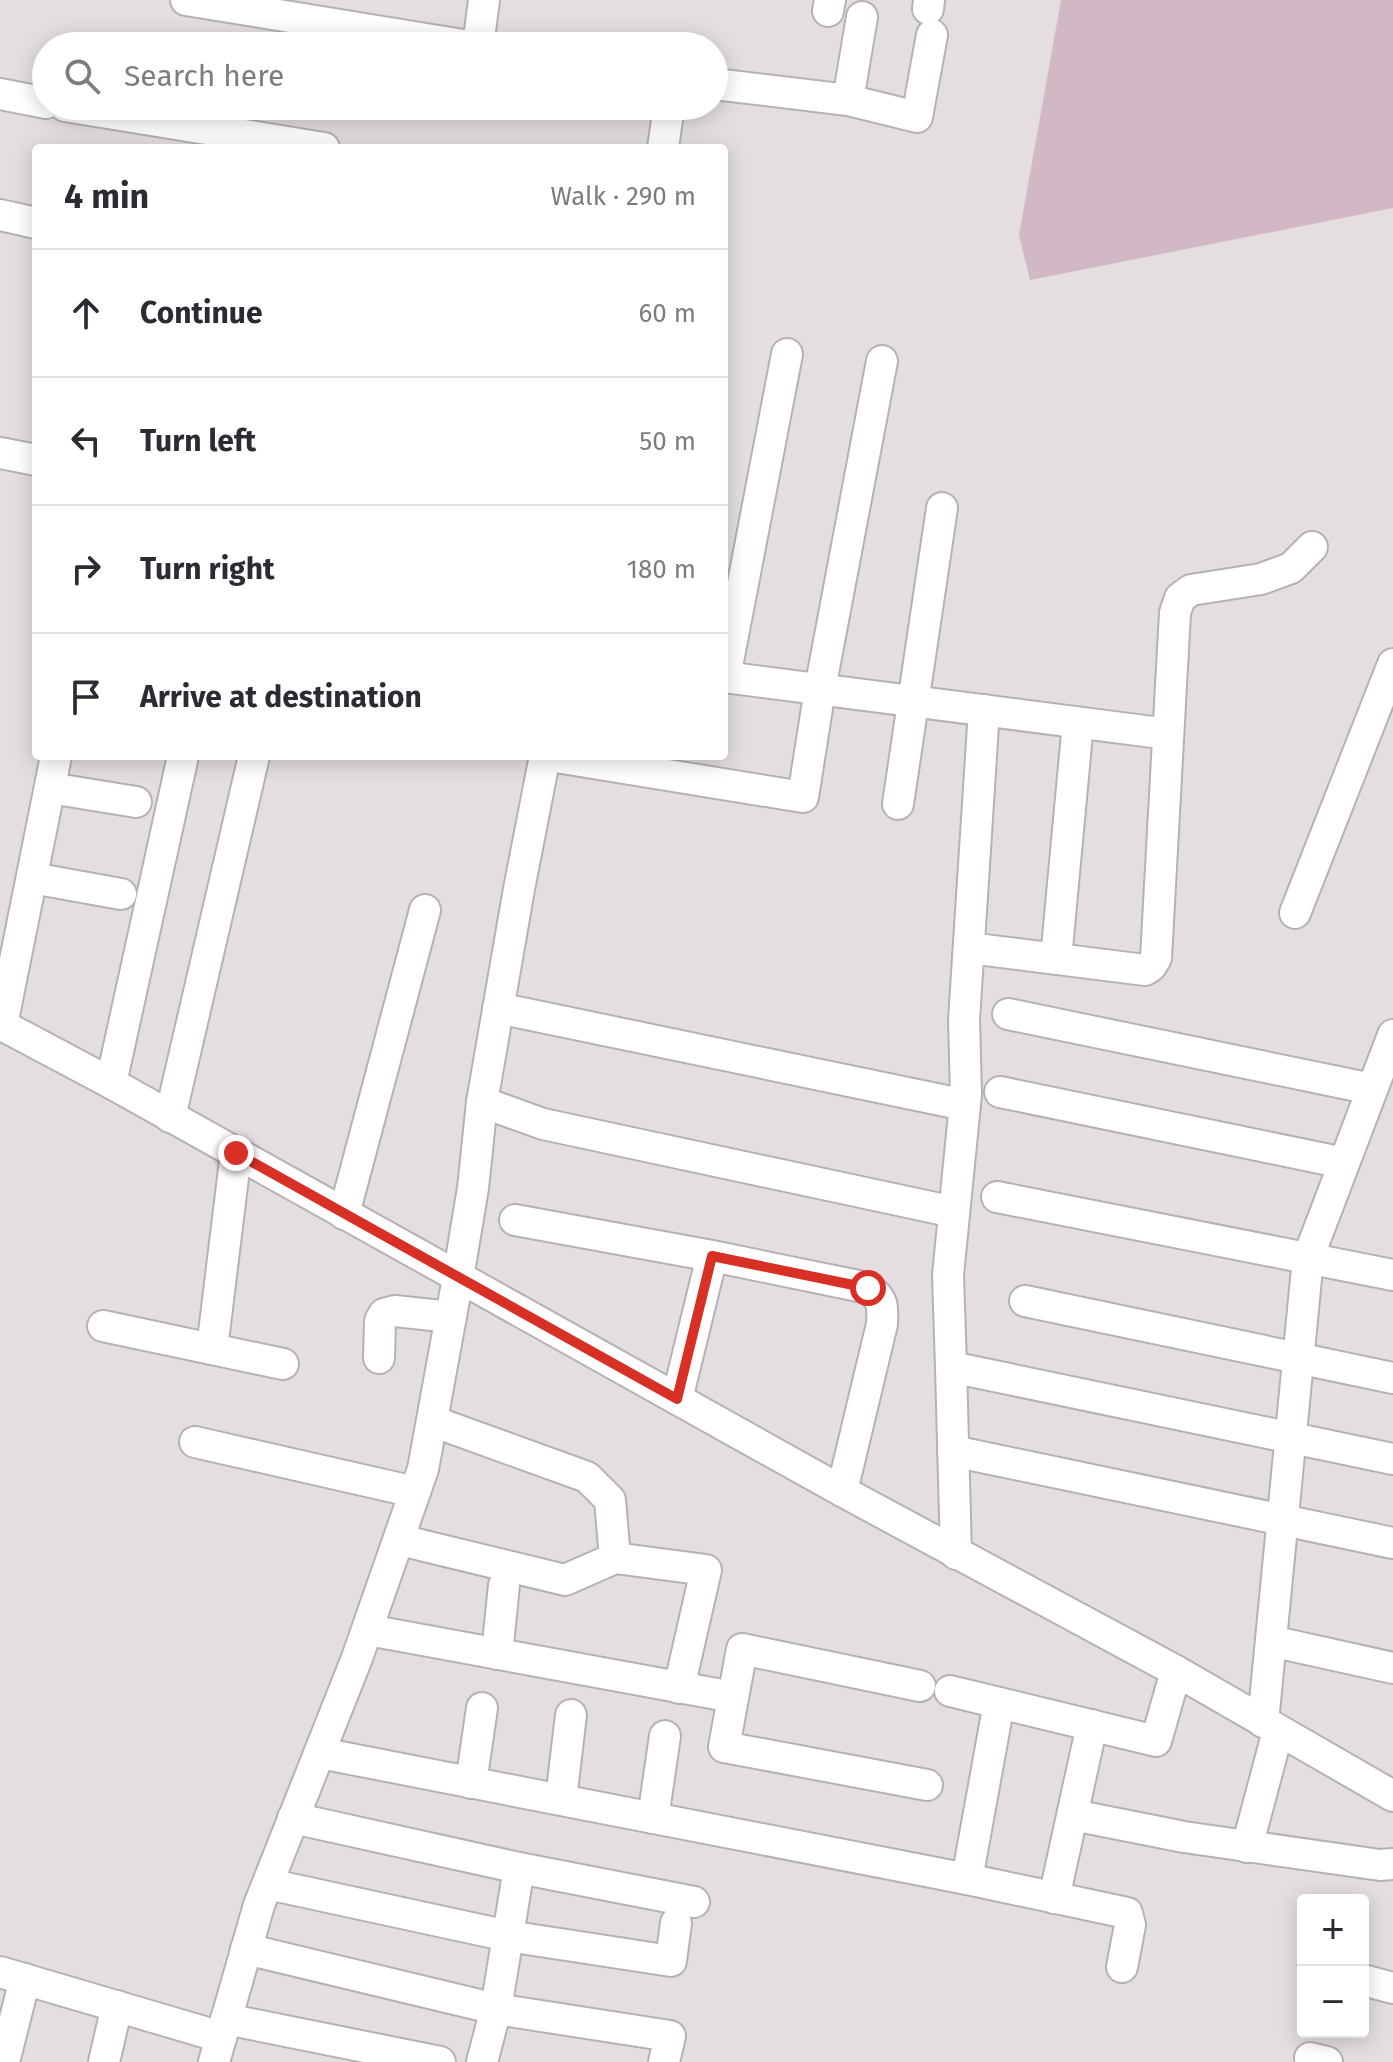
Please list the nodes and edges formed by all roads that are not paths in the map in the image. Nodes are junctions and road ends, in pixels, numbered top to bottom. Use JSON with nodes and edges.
{"nodes":[{"id":1,"x":186,"y":0,"type":"edge"},
{"id":2,"x":484,"y":0,"type":"edge"},
{"id":3,"x":930,"y":15,"type":"edge"},
{"id":4,"x":862,"y":17,"type":"dead end"},
{"id":5,"x":383,"y":32,"type":"edge"},
{"id":6,"x":480,"y":32,"type":"edge"},
{"id":7,"x":728,"y":86,"type":"edge"},
{"id":8,"x":0,"y":94,"type":"edge"},
{"id":9,"x":32,"y":100,"type":"edge"},
{"id":10,"x":848,"y":100,"type":"junction"},
{"id":11,"x":151,"y":120,"type":"edge"},
{"id":12,"x":667,"y":120,"type":"edge"},
{"id":13,"x":299,"y":144,"type":"edge"},
{"id":14,"x":664,"y":144,"type":"edge"},
{"id":15,"x":0,"y":215,"type":"edge"},
{"id":16,"x":32,"y":222,"type":"edge"},
{"id":17,"x":787,"y":354,"type":"dead end"},
{"id":18,"x":882,"y":361,"type":"dead end"},
{"id":19,"x":0,"y":453,"type":"edge"},
{"id":20,"x":32,"y":459,"type":"edge"},
{"id":21,"x":942,"y":508,"type":"dead end"},
{"id":22,"x":1312,"y":547,"type":"dead end"},
{"id":23,"x":728,"y":656,"type":"edge"},
{"id":24,"x":1393,"y":664,"type":"edge"},
{"id":25,"x":728,"y":678,"type":"edge"},
{"id":26,"x":820,"y":689,"type":"junction"},
{"id":27,"x":912,"y":702,"type":"junction"},
{"id":28,"x":984,"y":710,"type":"junction"},
{"id":29,"x":1078,"y":723,"type":"junction"},
{"id":30,"x":1168,"y":734,"type":"junction"},
{"id":31,"x":55,"y":760,"type":"edge"},
{"id":32,"x":182,"y":760,"type":"edge"},
{"id":33,"x":253,"y":760,"type":"edge"},
{"id":34,"x":546,"y":760,"type":"edge"},
{"id":35,"x":572,"y":760,"type":"edge"},
{"id":36,"x":50,"y":788,"type":"junction"},
{"id":37,"x":136,"y":802,"type":"dead end"},
{"id":38,"x":898,"y":804,"type":"dead end"},
{"id":39,"x":32,"y":878,"type":"junction"},
{"id":40,"x":121,"y":894,"type":"dead end"},
{"id":41,"x":425,"y":910,"type":"dead end"},
{"id":42,"x":1295,"y":913,"type":"dead end"},
{"id":43,"x":969,"y":948,"type":"junction"},
{"id":44,"x":1056,"y":959,"type":"junction"},
{"id":45,"x":498,"y":1008,"type":"junction"},
{"id":46,"x":1008,"y":1014,"type":"dead end"},
{"id":47,"x":1,"y":1024,"type":"edge"},
{"id":48,"x":1393,"y":1035,"type":"edge"},
{"id":49,"x":111,"y":1083,"type":"junction"},
{"id":50,"x":1372,"y":1089,"type":"junction"},
{"id":51,"x":1000,"y":1092,"type":"dead end"},
{"id":52,"x":482,"y":1102,"type":"junction"},
{"id":53,"x":965,"y":1105,"type":"junction"},
{"id":54,"x":170,"y":1117,"type":"junction"},
{"id":55,"x":236,"y":1153,"type":"junction"},
{"id":56,"x":1344,"y":1163,"type":"junction"},
{"id":57,"x":997,"y":1197,"type":"dead end"},
{"id":58,"x":954,"y":1212,"type":"junction"},
{"id":59,"x":344,"y":1214,"type":"junction"},
{"id":60,"x":515,"y":1220,"type":"dead end"},
{"id":61,"x":712,"y":1256,"type":"junction"},
{"id":62,"x":1308,"y":1258,"type":"junction"},
{"id":63,"x":1393,"y":1275,"type":"edge"},
{"id":64,"x":458,"y":1278,"type":"junction"},
{"id":65,"x":1025,"y":1301,"type":"dead end"},
{"id":66,"x":451,"y":1317,"type":"junction"},
{"id":67,"x":103,"y":1326,"type":"dead end"},
{"id":68,"x":212,"y":1349,"type":"junction"},
{"id":69,"x":379,"y":1358,"type":"dead end"},
{"id":70,"x":1299,"y":1359,"type":"junction"},
{"id":71,"x":283,"y":1364,"type":"dead end"},
{"id":72,"x":951,"y":1367,"type":"junction"},
{"id":73,"x":1393,"y":1378,"type":"edge"},
{"id":74,"x":677,"y":1399,"type":"junction"},
{"id":75,"x":432,"y":1421,"type":"junction"},
{"id":76,"x":1292,"y":1438,"type":"junction"},
{"id":77,"x":195,"y":1442,"type":"dead end"},
{"id":78,"x":953,"y":1451,"type":"junction"},
{"id":79,"x":1393,"y":1459,"type":"edge"},
{"id":80,"x":842,"y":1491,"type":"junction"},
{"id":81,"x":415,"y":1492,"type":"junction"},
{"id":82,"x":1283,"y":1520,"type":"junction"},
{"id":83,"x":400,"y":1540,"type":"junction"},
{"id":84,"x":1393,"y":1543,"type":"edge"},
{"id":85,"x":956,"y":1554,"type":"junction"},
{"id":86,"x":615,"y":1558,"type":"junction"},
{"id":87,"x":504,"y":1585,"type":"dead end"},
{"id":88,"x":368,"y":1630,"type":"junction"},
{"id":89,"x":1271,"y":1641,"type":"junction"},
{"id":90,"x":497,"y":1654,"type":"junction"},
{"id":91,"x":1393,"y":1668,"type":"edge"},
{"id":92,"x":1176,"y":1671,"type":"junction"},
{"id":93,"x":920,"y":1686,"type":"dead end"},
{"id":94,"x":679,"y":1688,"type":"junction"},
{"id":95,"x":950,"y":1691,"type":"dead end"},
{"id":96,"x":733,"y":1697,"type":"junction"},
{"id":97,"x":999,"y":1703,"type":"junction"},
{"id":98,"x":482,"y":1708,"type":"dead end"},
{"id":99,"x":571,"y":1715,"type":"dead end"},
{"id":100,"x":1092,"y":1725,"type":"junction"},
{"id":101,"x":1271,"y":1726,"type":"junction"},
{"id":102,"x":665,"y":1736,"type":"dead end"},
{"id":103,"x":320,"y":1753,"type":"junction"},
{"id":104,"x":471,"y":1783,"type":"junction"},
{"id":105,"x":927,"y":1785,"type":"dead end"},
{"id":106,"x":1393,"y":1796,"type":"edge"},
{"id":107,"x":561,"y":1799,"type":"junction"},
{"id":108,"x":1073,"y":1815,"type":"junction"},
{"id":109,"x":293,"y":1818,"type":"junction"},
{"id":110,"x":653,"y":1818,"type":"junction"},
{"id":111,"x":1247,"y":1847,"type":"junction"},
{"id":112,"x":1393,"y":1864,"type":"edge"},
{"id":113,"x":519,"y":1868,"type":"junction"},
{"id":114,"x":967,"y":1879,"type":"junction"},
{"id":115,"x":268,"y":1884,"type":"junction"},
{"id":116,"x":1054,"y":1898,"type":"junction"},
{"id":117,"x":508,"y":1936,"type":"junction"},
{"id":118,"x":246,"y":1949,"type":"junction"},
{"id":119,"x":1122,"y":1967,"type":"dead end"},
{"id":120,"x":13,"y":1975,"type":"edge"},
{"id":121,"x":1369,"y":1982,"type":"edge"},
{"id":122,"x":1393,"y":1988,"type":"edge"},
{"id":123,"x":117,"y":2006,"type":"junction"},
{"id":124,"x":496,"y":2009,"type":"junction"},
{"id":125,"x":220,"y":2039,"type":"edge"},
{"id":126,"x":4,"y":2062,"type":"edge"},
{"id":127,"x":104,"y":2062,"type":"edge"},
{"id":128,"x":440,"y":2062,"type":"edge"},
{"id":129,"x":482,"y":2062,"type":"edge"},
{"id":130,"x":664,"y":2062,"type":"edge"}],
"edges":[{"from":1,"to":5,"type":"street"},
{"from":2,"to":6,"type":"street"},
{"from":3,"to":10,"type":"street"},
{"from":4,"to":10,"type":"street"},
{"from":7,"to":10,"type":"street"},
{"from":8,"to":9,"type":"street"},
{"from":11,"to":13,"type":"street"},
{"from":12,"to":14,"type":"street"},
{"from":15,"to":16,"type":"street"},
{"from":17,"to":23,"type":"street"},
{"from":18,"to":26,"type":"street"},
{"from":19,"to":20,"type":"street"},
{"from":21,"to":27,"type":"street"},
{"from":22,"to":30,"type":"street"},
{"from":24,"to":42,"type":"street"},
{"from":25,"to":26,"type":"street"},
{"from":26,"to":27,"type":"street"},
{"from":26,"to":35,"type":"street"},
{"from":27,"to":28,"type":"street"},
{"from":27,"to":38,"type":"street"},
{"from":28,"to":29,"type":"street"},
{"from":28,"to":43,"type":"street"},
{"from":29,"to":30,"type":"street"},
{"from":29,"to":44,"type":"street"},
{"from":30,"to":44,"type":"street"},
{"from":31,"to":36,"type":"street"},
{"from":32,"to":49,"type":"street"},
{"from":33,"to":54,"type":"street"},
{"from":34,"to":45,"type":"street"},
{"from":36,"to":37,"type":"street"},
{"from":36,"to":39,"type":"street"},
{"from":39,"to":40,"type":"street"},
{"from":39,"to":47,"type":"street"},
{"from":41,"to":59,"type":"street"},
{"from":43,"to":44,"type":"street"},
{"from":43,"to":53,"type":"street"},
{"from":45,"to":52,"type":"street"},
{"from":45,"to":53,"type":"street"},
{"from":46,"to":50,"type":"street"},
{"from":47,"to":49,"type":"street"},
{"from":48,"to":50,"type":"street"},
{"from":49,"to":54,"type":"street"},
{"from":50,"to":56,"type":"street"},
{"from":51,"to":56,"type":"street"},
{"from":52,"to":58,"type":"street"},
{"from":52,"to":64,"type":"street"},
{"from":53,"to":58,"type":"street"},
{"from":54,"to":55,"type":"street"},
{"from":55,"to":59,"type":"street"},
{"from":55,"to":68,"type":"street"},
{"from":56,"to":62,"type":"street"},
{"from":57,"to":62,"type":"street"},
{"from":58,"to":72,"type":"street"},
{"from":59,"to":64,"type":"street"},
{"from":60,"to":61,"type":"street"},
{"from":61,"to":74,"type":"street"},
{"from":61,"to":80,"type":"street"},
{"from":62,"to":63,"type":"street"},
{"from":62,"to":70,"type":"street"},
{"from":64,"to":66,"type":"street"},
{"from":64,"to":74,"type":"street"},
{"from":65,"to":70,"type":"street"},
{"from":66,"to":69,"type":"street"},
{"from":66,"to":75,"type":"street"},
{"from":67,"to":68,"type":"street"},
{"from":68,"to":71,"type":"street"},
{"from":70,"to":73,"type":"street"},
{"from":70,"to":76,"type":"street"},
{"from":72,"to":76,"type":"street"},
{"from":72,"to":78,"type":"street"},
{"from":74,"to":80,"type":"street"},
{"from":75,"to":81,"type":"street"},
{"from":75,"to":86,"type":"street"},
{"from":76,"to":79,"type":"street"},
{"from":76,"to":82,"type":"street"},
{"from":77,"to":81,"type":"street"},
{"from":78,"to":82,"type":"street"},
{"from":78,"to":85,"type":"street"},
{"from":80,"to":85,"type":"street"},
{"from":81,"to":83,"type":"street"},
{"from":82,"to":84,"type":"street"},
{"from":82,"to":89,"type":"street"},
{"from":83,"to":86,"type":"street"},
{"from":83,"to":88,"type":"street"},
{"from":85,"to":92,"type":"street"},
{"from":86,"to":94,"type":"street"},
{"from":87,"to":90,"type":"street"},
{"from":88,"to":90,"type":"street"},
{"from":88,"to":103,"type":"street"},
{"from":89,"to":91,"type":"street"},
{"from":89,"to":101,"type":"street"},
{"from":90,"to":94,"type":"street"},
{"from":92,"to":100,"type":"street"},
{"from":92,"to":101,"type":"street"},
{"from":93,"to":96,"type":"street"},
{"from":94,"to":96,"type":"street"},
{"from":95,"to":97,"type":"street"},
{"from":96,"to":105,"type":"street"},
{"from":97,"to":100,"type":"street"},
{"from":97,"to":114,"type":"street"},
{"from":98,"to":104,"type":"street"},
{"from":99,"to":107,"type":"street"},
{"from":100,"to":108,"type":"street"},
{"from":101,"to":106,"type":"street"},
{"from":101,"to":111,"type":"street"},
{"from":102,"to":110,"type":"street"},
{"from":103,"to":104,"type":"street"},
{"from":103,"to":109,"type":"street"},
{"from":104,"to":107,"type":"street"},
{"from":107,"to":110,"type":"street"},
{"from":108,"to":111,"type":"street"},
{"from":108,"to":116,"type":"street"},
{"from":109,"to":113,"type":"street"},
{"from":109,"to":115,"type":"street"},
{"from":110,"to":114,"type":"street"},
{"from":111,"to":112,"type":"street"},
{"from":113,"to":117,"type":"street"},
{"from":113,"to":117,"type":"street"},
{"from":114,"to":116,"type":"street"},
{"from":115,"to":117,"type":"street"},
{"from":115,"to":118,"type":"street"},
{"from":116,"to":119,"type":"street"},
{"from":117,"to":124,"type":"street"},
{"from":118,"to":124,"type":"street"},
{"from":118,"to":125,"type":"street"},
{"from":120,"to":123,"type":"street"},
{"from":120,"to":126,"type":"street"},
{"from":121,"to":122,"type":"street"},
{"from":123,"to":125,"type":"street"},
{"from":123,"to":127,"type":"street"},
{"from":124,"to":129,"type":"street"},
{"from":124,"to":130,"type":"street"},
{"from":125,"to":128,"type":"street"}]}
